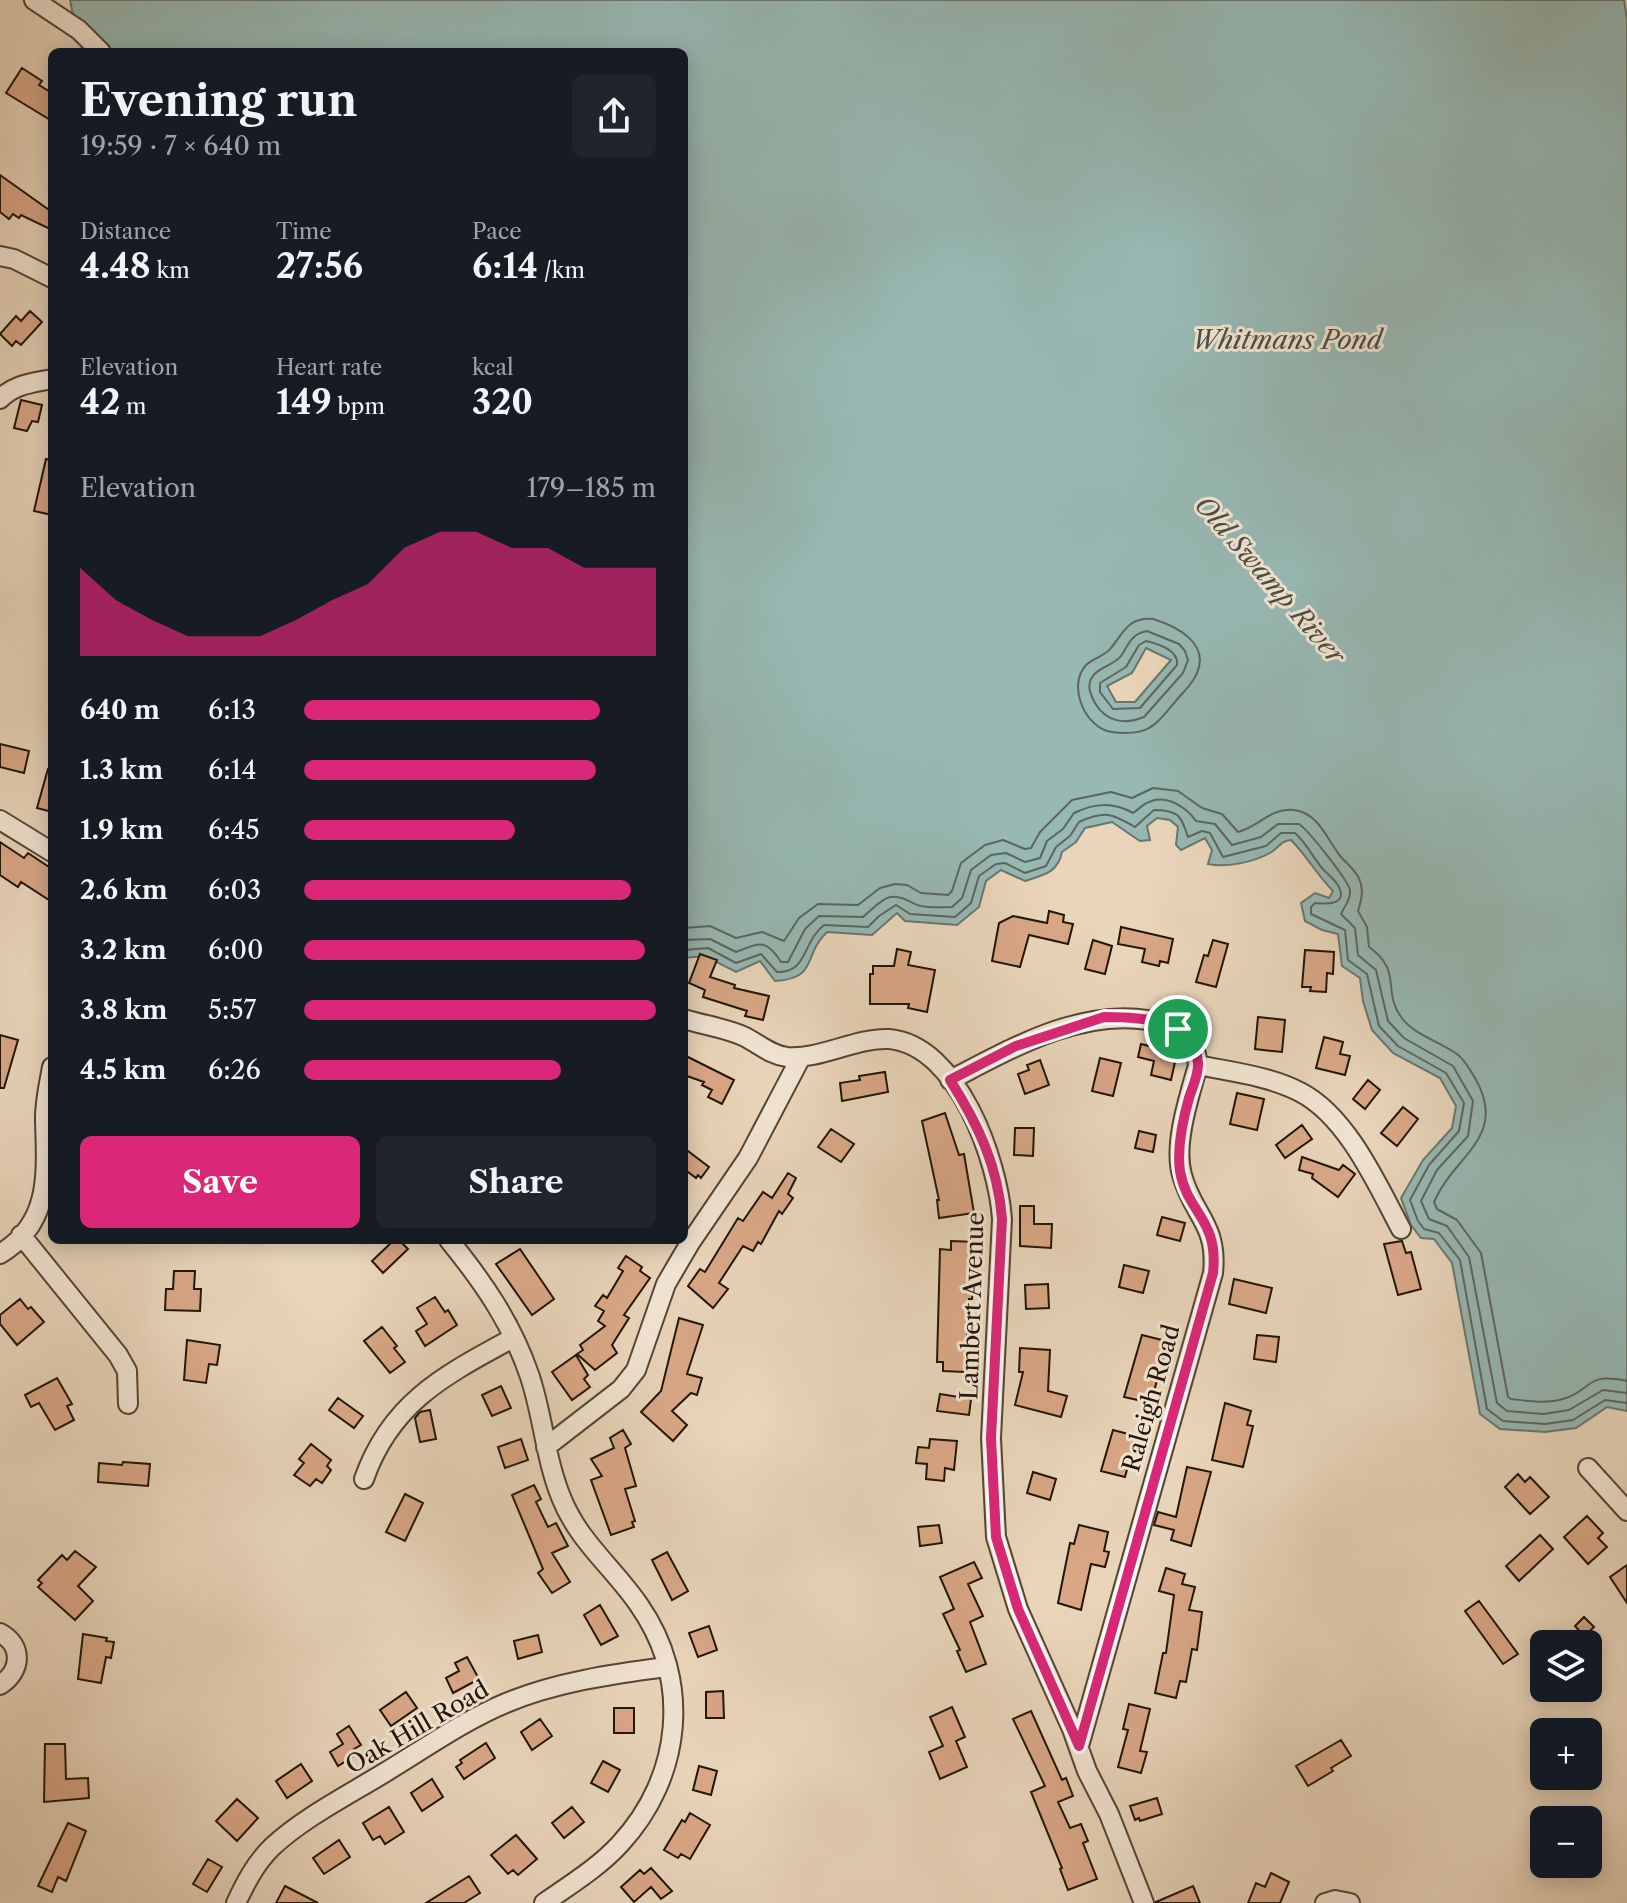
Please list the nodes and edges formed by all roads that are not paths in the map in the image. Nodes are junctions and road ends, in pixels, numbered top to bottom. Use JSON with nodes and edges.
{"nodes":[{"id":1,"x":34,"y":0,"type":"edge"},
{"id":2,"x":97,"y":48,"type":"edge"},
{"id":3,"x":0,"y":256,"type":"edge"},
{"id":4,"x":48,"y":276,"type":"edge"},
{"id":5,"x":48,"y":380,"type":"edge"},
{"id":6,"x":0,"y":399,"type":"edge"},
{"id":7,"x":0,"y":820,"type":"edge"},
{"id":8,"x":48,"y":850,"type":"edge"},
{"id":9,"x":688,"y":1020,"type":"edge"},
{"id":10,"x":801,"y":1057,"type":"junction"},
{"id":11,"x":1198,"y":1065,"type":"junction"},
{"id":12,"x":950,"y":1080,"type":"junction"},
{"id":13,"x":48,"y":1094,"type":"edge"},
{"id":14,"x":48,"y":1155,"type":"edge"},
{"id":15,"x":48,"y":1155,"type":"edge"},
{"id":16,"x":1401,"y":1229,"type":"dead end"},
{"id":17,"x":21,"y":1235,"type":"junction"},
{"id":18,"x":452,"y":1244,"type":"edge"},
{"id":19,"x":0,"y":1254,"type":"edge"},
{"id":20,"x":513,"y":1338,"type":"junction"},
{"id":21,"x":128,"y":1404,"type":"dead end"},
{"id":22,"x":546,"y":1447,"type":"junction"},
{"id":23,"x":1588,"y":1468,"type":"dead end"},
{"id":24,"x":364,"y":1479,"type":"dead end"},
{"id":25,"x":1627,"y":1511,"type":"edge"},
{"id":26,"x":0,"y":1633,"type":"edge"},
{"id":27,"x":666,"y":1667,"type":"junction"},
{"id":28,"x":0,"y":1685,"type":"edge"},
{"id":29,"x":1079,"y":1746,"type":"junction"},
{"id":30,"x":236,"y":1903,"type":"edge"},
{"id":31,"x":544,"y":1903,"type":"edge"},
{"id":32,"x":1144,"y":1903,"type":"edge"},
{"id":33,"x":1325,"y":1903,"type":"edge"},
{"id":34,"x":1350,"y":1903,"type":"edge"}],
"edges":[{"from":1,"to":2,"type":"street"},
{"from":3,"to":4,"type":"street"},
{"from":5,"to":6,"type":"street"},
{"from":7,"to":8,"type":"street"},
{"from":9,"to":10,"type":"street","name":"Lambert Avenue"},
{"from":10,"to":12,"type":"street","name":"Lambert Avenue"},
{"from":10,"to":22,"type":"street"},
{"from":11,"to":12,"type":"street"},
{"from":11,"to":16,"type":"street"},
{"from":11,"to":29,"type":"street","name":"Raleigh Road"},
{"from":12,"to":29,"type":"street","name":"Lambert Avenue"},
{"from":13,"to":14,"type":"street"},
{"from":15,"to":17,"type":"street"},
{"from":17,"to":19,"type":"street"},
{"from":17,"to":21,"type":"street"},
{"from":18,"to":20,"type":"street"},
{"from":20,"to":22,"type":"street"},
{"from":20,"to":24,"type":"street"},
{"from":22,"to":27,"type":"street"},
{"from":23,"to":25,"type":"street"},
{"from":26,"to":28,"type":"street"},
{"from":27,"to":30,"type":"street","name":"Oak Hill Road"},
{"from":27,"to":31,"type":"street"},
{"from":29,"to":32,"type":"street","name":"Lambert Avenue"},
{"from":33,"to":34,"type":"street"}]}
